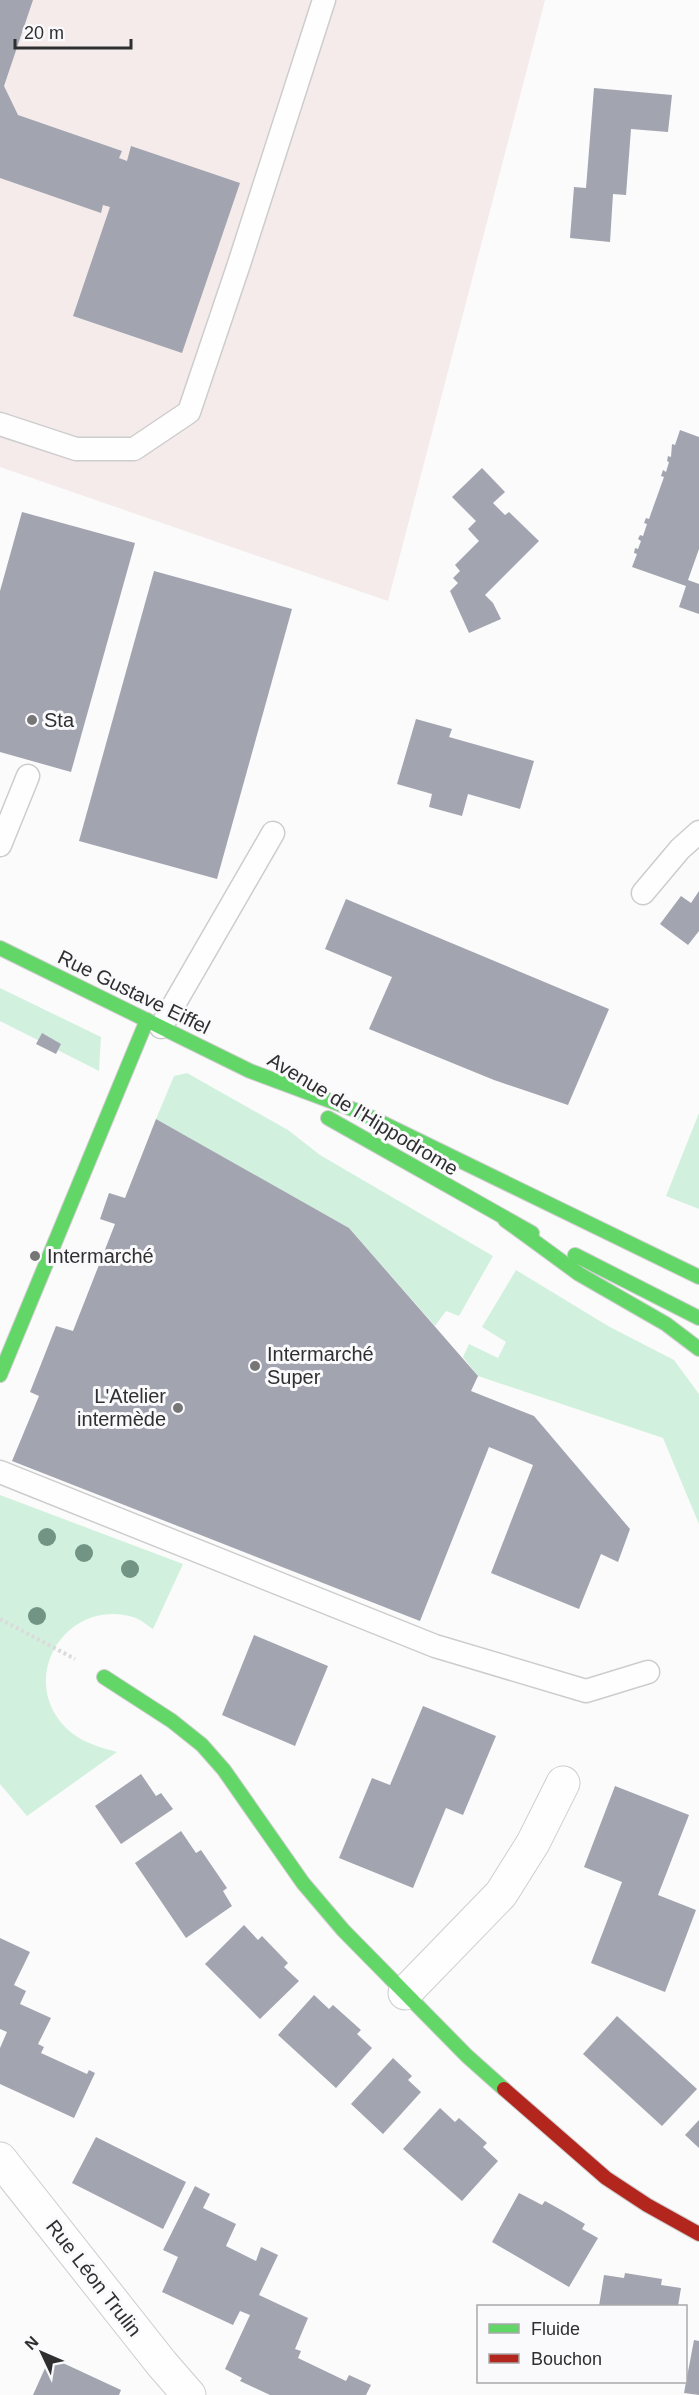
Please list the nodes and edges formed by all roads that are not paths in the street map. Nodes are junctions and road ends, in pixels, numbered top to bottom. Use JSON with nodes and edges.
{"nodes":[{"id":1,"x":324,"y":0,"type":"edge"},
{"id":2,"x":0,"y":424,"type":"edge"},
{"id":3,"x":28,"y":776,"type":"dead end"},
{"id":4,"x":273,"y":832,"type":"dead end"},
{"id":5,"x":699,"y":832,"type":"edge"},
{"id":6,"x":0,"y":845,"type":"edge"},
{"id":7,"x":643,"y":893,"type":"dead end"},
{"id":8,"x":0,"y":948,"type":"edge"},
{"id":9,"x":154,"y":1024,"type":"junction"},
{"id":10,"x":250,"y":1071,"type":"junction"},
{"id":11,"x":505,"y":1220,"type":"junction"},
{"id":12,"x":699,"y":1277,"type":"edge"},
{"id":13,"x":699,"y":1318,"type":"edge"},
{"id":14,"x":699,"y":1349,"type":"edge"},
{"id":15,"x":0,"y":1374,"type":"edge"},
{"id":16,"x":0,"y":1472,"type":"edge"},
{"id":17,"x":648,"y":1672,"type":"dead end"},
{"id":18,"x":104,"y":1677,"type":"road end"},
{"id":19,"x":563,"y":1783,"type":"dead end"},
{"id":20,"x":405,"y":1993,"type":"junction"},
{"id":21,"x":0,"y":2159,"type":"edge"},
{"id":22,"x":699,"y":2234,"type":"edge"},
{"id":23,"x":185,"y":2394,"type":"edge"}],
"edges":[{"from":1,"to":2,"type":"lane"},
{"from":3,"to":6,"type":"lane"},
{"from":4,"to":9,"type":"lane"},
{"from":5,"to":7,"type":"lane"},
{"from":8,"to":9,"type":"main road","name":"Rue Gustave Eiffel"},
{"from":9,"to":10,"type":"main road","name":"Rue Gustave Eiffel"},
{"from":9,"to":15,"type":"main road"},
{"from":10,"to":11,"type":"main road","name":"Avenue de l'Hippodrome"},
{"from":10,"to":12,"type":"main road","name":"Avenue de l'Hippodrome"},
{"from":11,"to":13,"type":"main road","name":"Avenue de l'Hippodrome"},
{"from":11,"to":14,"type":"main road"},
{"from":16,"to":17,"type":"lane"},
{"from":18,"to":20,"type":"main road"},
{"from":19,"to":20,"type":"street"},
{"from":20,"to":22,"type":"main road"},
{"from":21,"to":23,"type":"street","name":"Rue Léon Trulin"}]}
